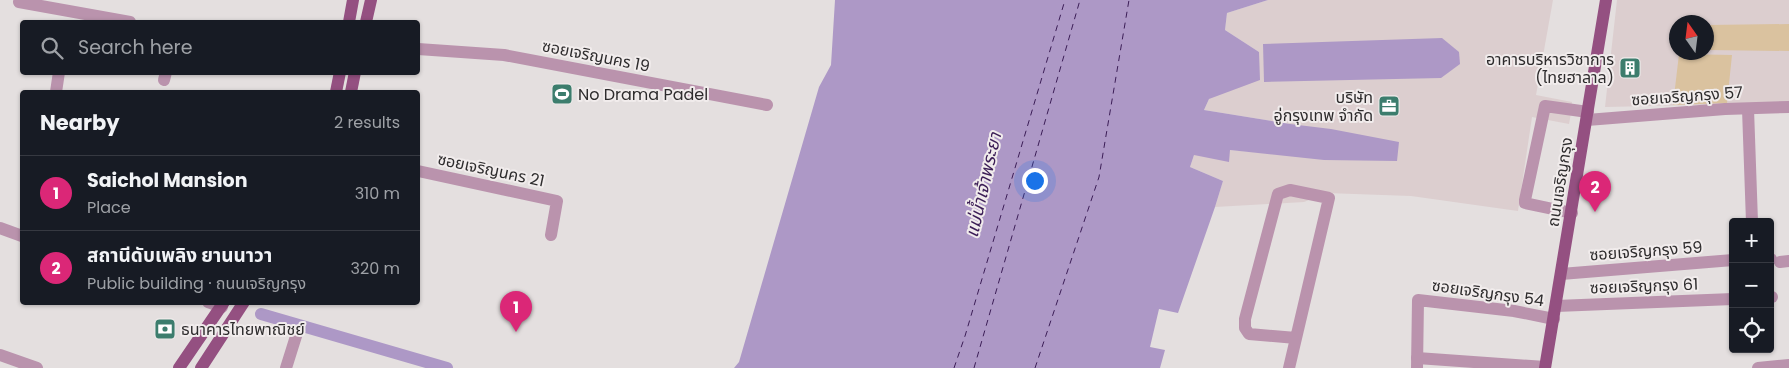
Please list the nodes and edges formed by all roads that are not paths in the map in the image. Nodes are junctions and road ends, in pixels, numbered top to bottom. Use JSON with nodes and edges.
{"nodes":[{"id":1,"x":353,"y":0,"type":"edge"},
{"id":2,"x":370,"y":0,"type":"edge"},
{"id":3,"x":1606,"y":0,"type":"edge"},
{"id":4,"x":19,"y":2,"type":"dead end"},
{"id":5,"x":68,"y":17,"type":"edge"},
{"id":6,"x":105,"y":20,"type":"edge"},
{"id":7,"x":349,"y":20,"type":"edge"},
{"id":8,"x":366,"y":20,"type":"edge"},
{"id":9,"x":420,"y":48,"type":"edge"},
{"id":10,"x":59,"y":75,"type":"edge"},
{"id":11,"x":339,"y":75,"type":"edge"},
{"id":12,"x":354,"y":75,"type":"edge"},
{"id":13,"x":56,"y":90,"type":"edge"},
{"id":14,"x":336,"y":90,"type":"edge"},
{"id":15,"x":351,"y":90,"type":"edge"},
{"id":16,"x":767,"y":105,"type":"dead end"},
{"id":17,"x":1789,"y":107,"type":"edge"},
{"id":18,"x":1748,"y":109,"type":"junction"},
{"id":19,"x":1588,"y":116,"type":"junction"},
{"id":20,"x":420,"y":171,"type":"edge"},
{"id":21,"x":1572,"y":213,"type":"junction"},
{"id":22,"x":1752,"y":218,"type":"edge"},
{"id":23,"x":0,"y":228,"type":"edge"},
{"id":24,"x":20,"y":235,"type":"edge"},
{"id":25,"x":551,"y":235,"type":"dead end"},
{"id":26,"x":1729,"y":260,"type":"edge"},
{"id":27,"x":1561,"y":274,"type":"junction"},
{"id":28,"x":1729,"y":299,"type":"edge"},
{"id":29,"x":223,"y":305,"type":"edge"},
{"id":30,"x":242,"y":305,"type":"edge"},
{"id":31,"x":1556,"y":306,"type":"junction"},
{"id":32,"x":1554,"y":319,"type":"junction"},
{"id":33,"x":296,"y":333,"type":"dead end"},
{"id":34,"x":1296,"y":338,"type":"junction"},
{"id":35,"x":0,"y":355,"type":"edge"},
{"id":36,"x":1417,"y":363,"type":"edge"},
{"id":37,"x":1789,"y":365,"type":"edge"},
{"id":38,"x":38,"y":368,"type":"edge"},
{"id":39,"x":179,"y":368,"type":"edge"},
{"id":40,"x":201,"y":368,"type":"edge"},
{"id":41,"x":286,"y":368,"type":"edge"},
{"id":42,"x":1289,"y":368,"type":"edge"},
{"id":43,"x":1545,"y":368,"type":"edge"},
{"id":44,"x":1758,"y":368,"type":"edge"}],
"edges":[{"from":1,"to":7,"type":"main road"},
{"from":2,"to":8,"type":"main road"},
{"from":3,"to":19,"type":"main road","name":"ถนนเจริญกรุง"},
{"from":4,"to":5,"type":"street"},
{"from":5,"to":6,"type":"street"},
{"from":9,"to":16,"type":"street","name":"ซอยเจริญนคร 19"},
{"from":10,"to":13,"type":"street"},
{"from":11,"to":14,"type":"main road"},
{"from":12,"to":15,"type":"main road"},
{"from":17,"to":18,"type":"street","name":"ซอยเจริญกรุง 57"},
{"from":18,"to":19,"type":"street","name":"ซอยเจริญกรุง 57"},
{"from":18,"to":22,"type":"street"},
{"from":19,"to":21,"type":"main road","name":"ถนนเจริญกรุง"},
{"from":19,"to":21,"type":"street","name":"ซอยเจริญกรุง 57"},
{"from":20,"to":25,"type":"street","name":"ซอยเจริญนคร 21"},
{"from":21,"to":27,"type":"main road","name":"ถนนเจริญกรุง"},
{"from":23,"to":24,"type":"street"},
{"from":26,"to":27,"type":"street","name":"ซอยเจริญกรุง 59"},
{"from":27,"to":31,"type":"main road","name":"ถนนเจริญกรุง"},
{"from":28,"to":31,"type":"street","name":"ซอยเจริญกรุง 61"},
{"from":29,"to":39,"type":"main road"},
{"from":30,"to":40,"type":"main road"},
{"from":31,"to":32,"type":"main road","name":"ถนนเจริญกรุง"},
{"from":32,"to":36,"type":"street","name":"ซอยเจริญกรุง 54"},
{"from":32,"to":43,"type":"main road","name":"ถนนเจริญกรุง"},
{"from":33,"to":41,"type":"street"},
{"from":34,"to":34,"type":"street"},
{"from":34,"to":42,"type":"street"},
{"from":35,"to":38,"type":"street"},
{"from":36,"to":43,"type":"street"},
{"from":37,"to":44,"type":"street"}]}
